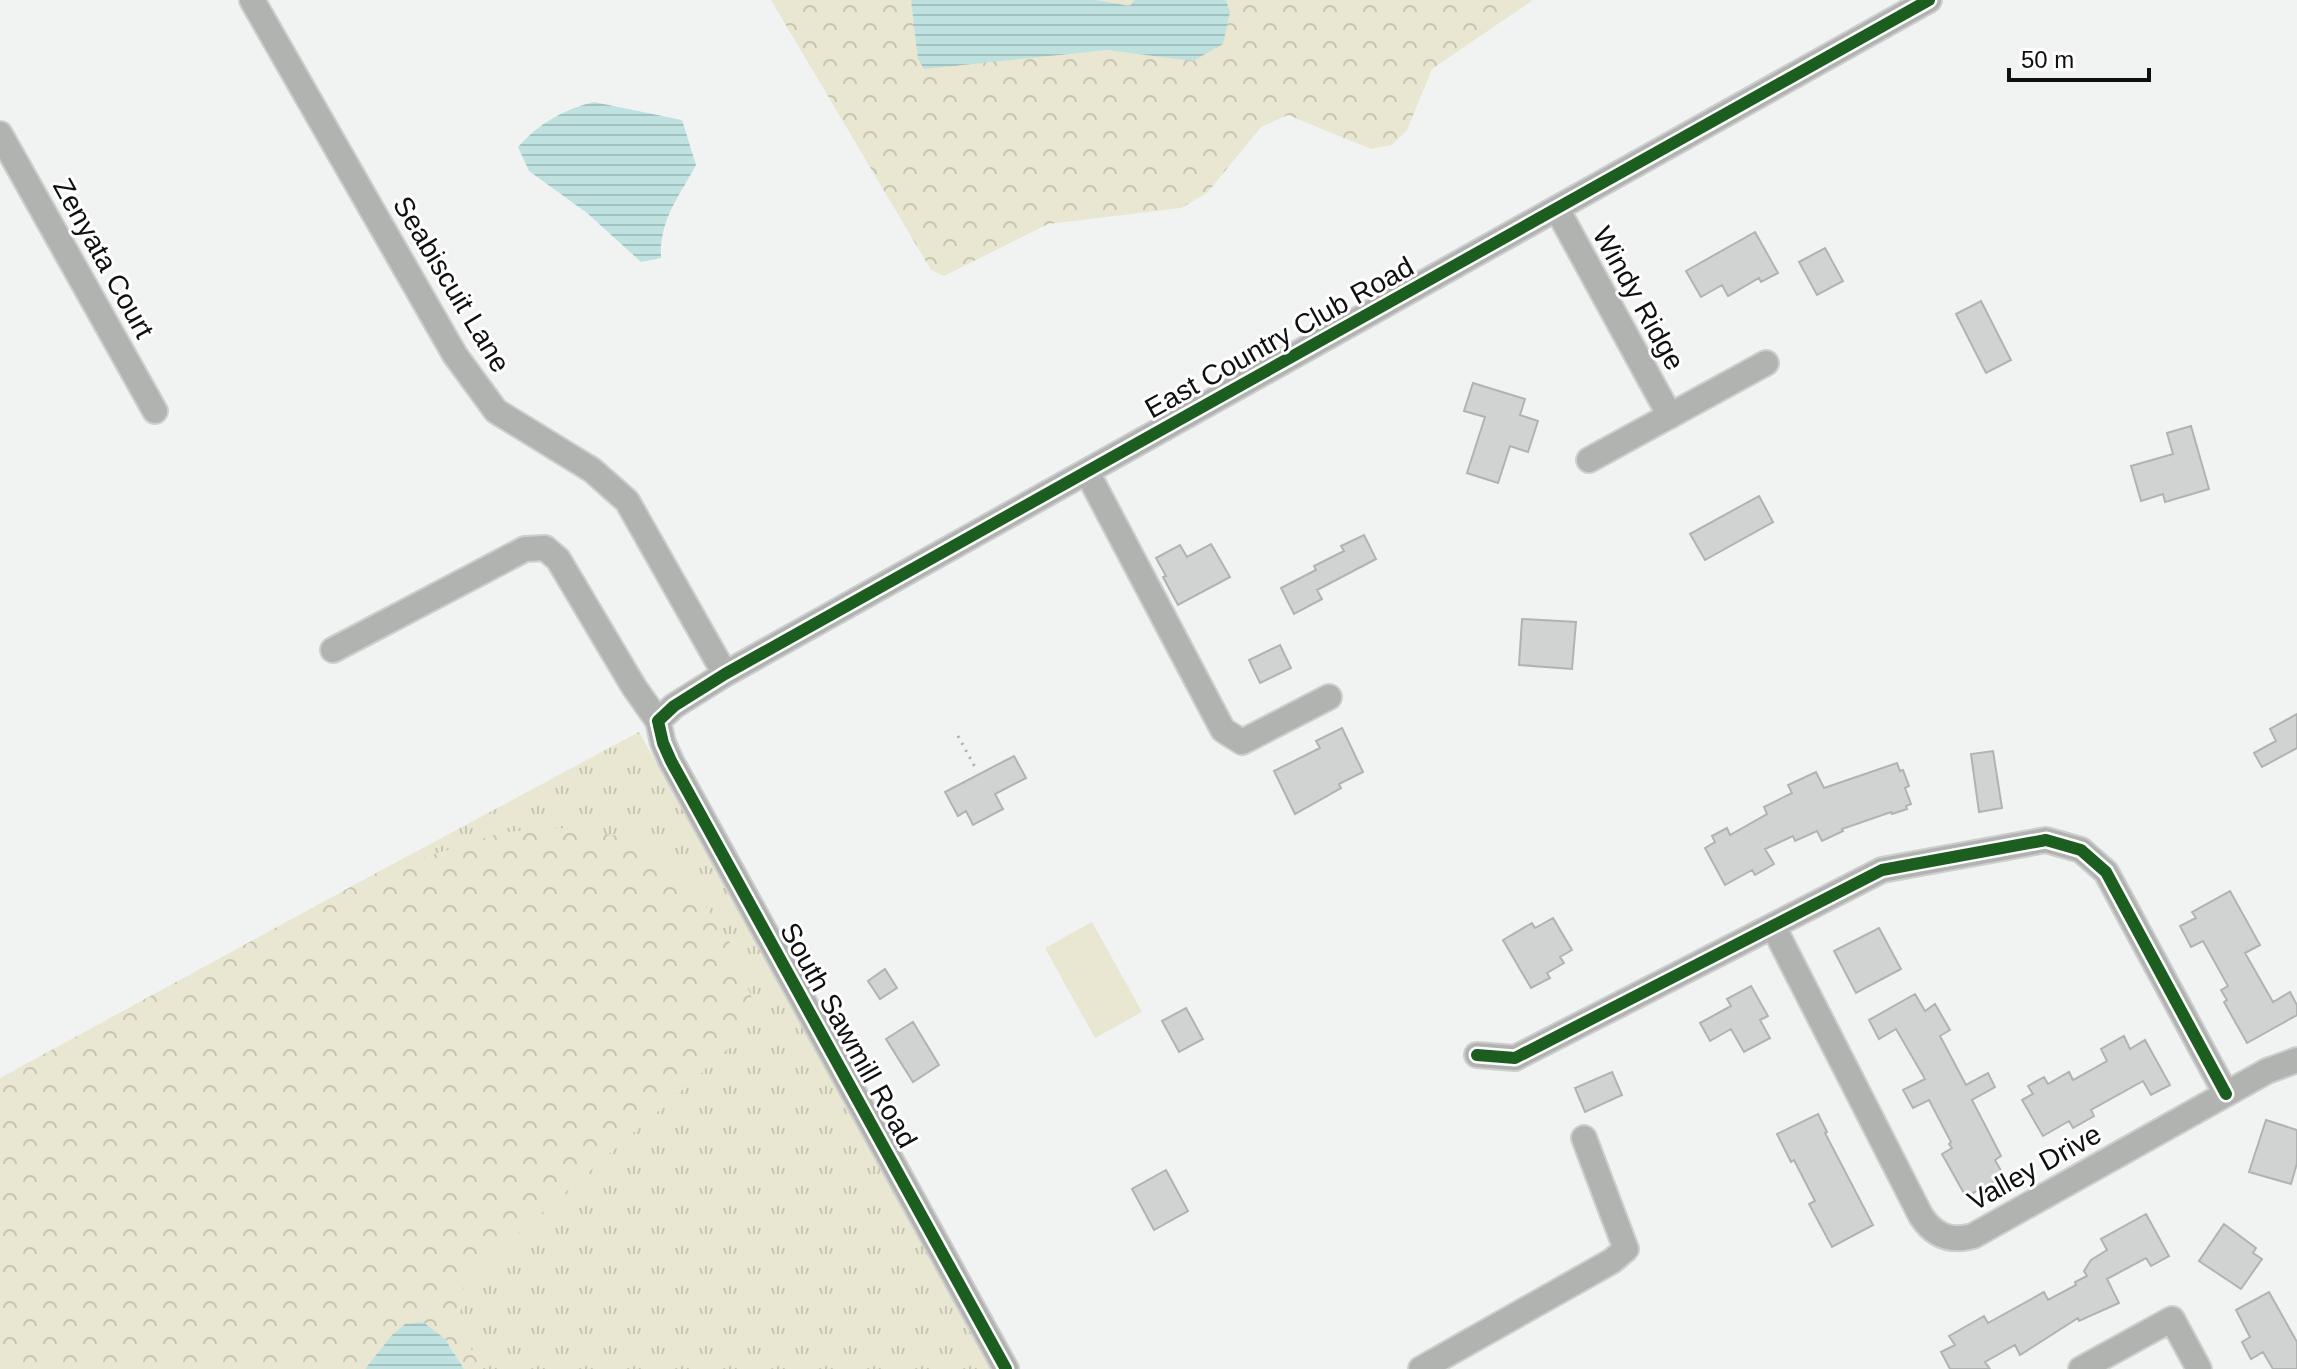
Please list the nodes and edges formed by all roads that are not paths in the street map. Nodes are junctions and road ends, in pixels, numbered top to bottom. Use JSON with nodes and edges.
{"nodes":[{"id":1,"x":252,"y":0,"type":"edge"},
{"id":2,"x":1929,"y":0,"type":"edge"},
{"id":3,"x":0,"y":134,"type":"edge"},
{"id":4,"x":1557,"y":209,"type":"junction"},
{"id":5,"x":1766,"y":363,"type":"dead end"},
{"id":6,"x":155,"y":411,"type":"dead end"},
{"id":7,"x":1670,"y":416,"type":"junction"},
{"id":8,"x":1589,"y":460,"type":"dead end"},
{"id":9,"x":1087,"y":472,"type":"junction"},
{"id":10,"x":333,"y":650,"type":"dead end"},
{"id":11,"x":725,"y":674,"type":"junction"},
{"id":12,"x":1329,"y":697,"type":"dead end"},
{"id":13,"x":658,"y":721,"type":"junction"},
{"id":14,"x":1773,"y":926,"type":"junction"},
{"id":15,"x":1477,"y":1055,"type":"dead end"},
{"id":16,"x":2297,"y":1060,"type":"edge"},
{"id":17,"x":2226,"y":1094,"type":"junction"},
{"id":18,"x":1584,"y":1138,"type":"dead end"},
{"id":19,"x":1496,"y":1342,"type":"dead end"},
{"id":20,"x":1006,"y":1369,"type":"edge"},
{"id":21,"x":1421,"y":1369,"type":"edge"},
{"id":22,"x":1447,"y":1369,"type":"edge"},
{"id":23,"x":2081,"y":1369,"type":"edge"},
{"id":24,"x":2199,"y":1369,"type":"edge"}],
"edges":[{"from":1,"to":11,"type":"street","name":"Seabiscuit Lane"},
{"from":2,"to":4,"type":"street","name":"East Country Club Road"},
{"from":3,"to":6,"type":"street","name":"Zenyata Court"},
{"from":4,"to":7,"type":"street","name":"Windy Ridge"},
{"from":4,"to":9,"type":"street","name":"East Country Club Road"},
{"from":5,"to":7,"type":"street","name":"Windy Ridge"},
{"from":7,"to":8,"type":"street","name":"Windy Ridge"},
{"from":9,"to":11,"type":"street","name":"East Country Club Road"},
{"from":9,"to":12,"type":"street"},
{"from":10,"to":13,"type":"street","name":"South Sawmill Road"},
{"from":11,"to":13,"type":"street","name":"East Country Club Road"},
{"from":13,"to":20,"type":"street","name":"South Sawmill Road"},
{"from":14,"to":15,"type":"street"},
{"from":14,"to":17,"type":"street"},
{"from":14,"to":17,"type":"street","name":"Valley Drive"},
{"from":16,"to":17,"type":"street","name":"Valley Drive"},
{"from":18,"to":21,"type":"street"},
{"from":19,"to":22,"type":"street"},
{"from":23,"to":24,"type":"street"}]}
